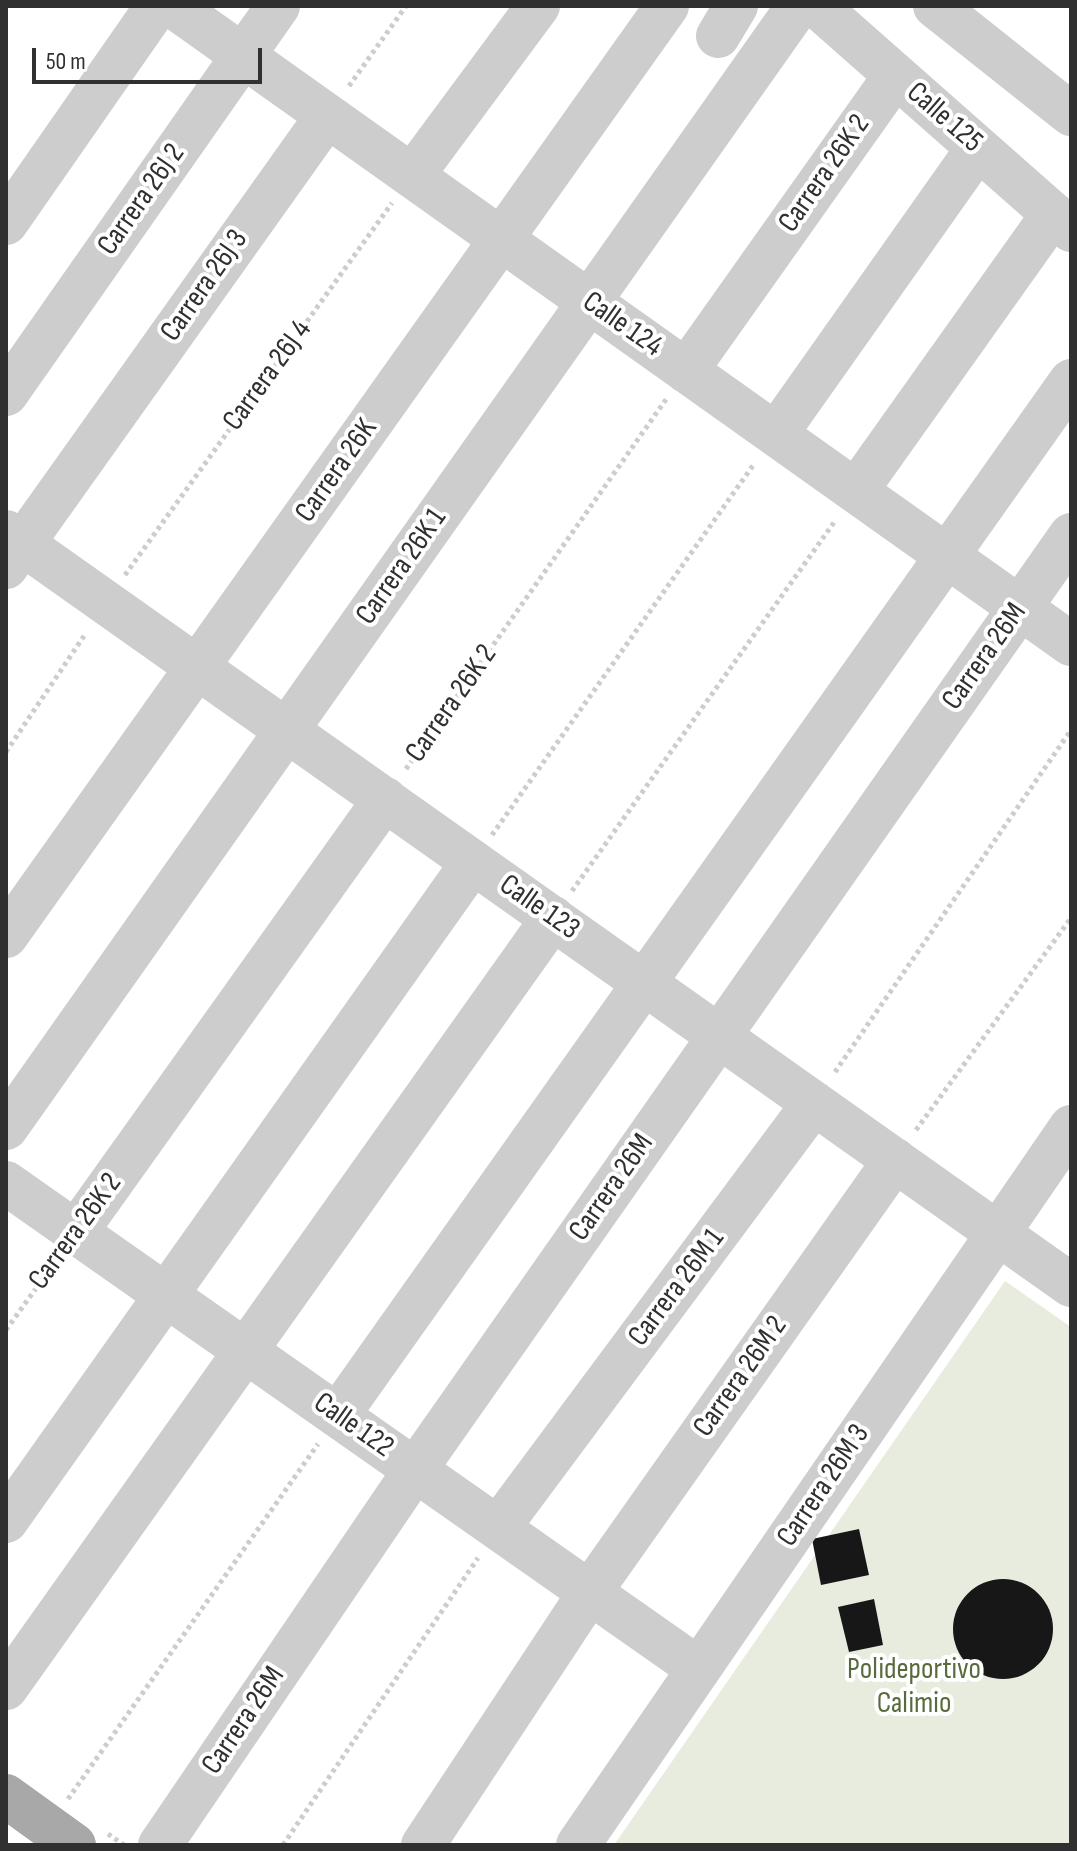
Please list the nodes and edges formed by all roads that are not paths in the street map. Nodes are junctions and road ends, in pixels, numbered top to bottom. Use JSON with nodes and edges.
{"nodes":[{"id":1,"x":157,"y":6,"type":"edge"},
{"id":2,"x":173,"y":6,"type":"edge"},
{"id":3,"x":278,"y":6,"type":"edge"},
{"id":4,"x":538,"y":6,"type":"edge"},
{"id":5,"x":667,"y":6,"type":"edge"},
{"id":6,"x":798,"y":6,"type":"edge"},
{"id":7,"x":817,"y":6,"type":"edge"},
{"id":8,"x":935,"y":6,"type":"edge"},
{"id":9,"x":243,"y":55,"type":"junction"},
{"id":10,"x":895,"y":76,"type":"junction"},
{"id":11,"x":1071,"y":114,"type":"edge"},
{"id":12,"x":327,"y":116,"type":"junction"},
{"id":13,"x":978,"y":148,"type":"junction"},
{"id":14,"x":412,"y":176,"type":"junction"},
{"id":15,"x":1062,"y":222,"type":"edge"},
{"id":16,"x":6,"y":223,"type":"edge"},
{"id":17,"x":501,"y":239,"type":"junction"},
{"id":18,"x":589,"y":302,"type":"junction"},
{"id":19,"x":686,"y":371,"type":"junction"},
{"id":20,"x":1071,"y":381,"type":"edge"},
{"id":21,"x":6,"y":394,"type":"edge"},
{"id":22,"x":776,"y":434,"type":"junction"},
{"id":23,"x":856,"y":491,"type":"junction"},
{"id":24,"x":1071,"y":535,"type":"edge"},
{"id":25,"x":11,"y":547,"type":"edge"},
{"id":26,"x":947,"y":556,"type":"junction"},
{"id":27,"x":1020,"y":608,"type":"junction"},
{"id":28,"x":1071,"y":644,"type":"edge"},
{"id":29,"x":198,"y":668,"type":"junction"},
{"id":30,"x":288,"y":731,"type":"junction"},
{"id":31,"x":385,"y":799,"type":"junction"},
{"id":32,"x":473,"y":862,"type":"junction"},
{"id":33,"x":553,"y":918,"type":"junction"},
{"id":34,"x":6,"y":936,"type":"edge"},
{"id":35,"x":645,"y":984,"type":"junction"},
{"id":36,"x":718,"y":1036,"type":"junction"},
{"id":37,"x":814,"y":1103,"type":"junction"},
{"id":38,"x":1071,"y":1127,"type":"edge"},
{"id":39,"x":6,"y":1128,"type":"edge"},
{"id":40,"x":895,"y":1160,"type":"junction"},
{"id":41,"x":6,"y":1183,"type":"edge"},
{"id":42,"x":76,"y":1232,"type":"junction"},
{"id":43,"x":997,"y":1232,"type":"junction"},
{"id":44,"x":1071,"y":1285,"type":"edge"},
{"id":45,"x":165,"y":1294,"type":"junction"},
{"id":46,"x":245,"y":1350,"type":"junction"},
{"id":47,"x":338,"y":1415,"type":"junction"},
{"id":48,"x":415,"y":1470,"type":"junction"},
{"id":49,"x":6,"y":1521,"type":"edge"},
{"id":50,"x":498,"y":1528,"type":"junction"},
{"id":51,"x":590,"y":1592,"type":"junction"},
{"id":52,"x":699,"y":1669,"type":"junction"},
{"id":53,"x":6,"y":1688,"type":"edge"},
{"id":54,"x":6,"y":1796,"type":"edge"},
{"id":55,"x":74,"y":1845,"type":"edge"},
{"id":56,"x":160,"y":1845,"type":"edge"},
{"id":57,"x":423,"y":1845,"type":"edge"},
{"id":58,"x":578,"y":1845,"type":"edge"}],
"edges":[{"from":1,"to":16,"type":"street"},
{"from":2,"to":9,"type":"street","name":"Calle 124"},
{"from":3,"to":9,"type":"street","name":"Carrera 26J 2"},
{"from":4,"to":14,"type":"street"},
{"from":5,"to":17,"type":"street","name":"Carrera 26K"},
{"from":6,"to":18,"type":"street","name":"Carrera 26K 1"},
{"from":7,"to":10,"type":"street","name":"Calle 125"},
{"from":8,"to":11,"type":"street"},
{"from":9,"to":12,"type":"street","name":"Calle 124"},
{"from":9,"to":21,"type":"street","name":"Carrera 26J 2"},
{"from":10,"to":13,"type":"street","name":"Calle 125"},
{"from":10,"to":19,"type":"street","name":"Carrera 26K 2"},
{"from":12,"to":14,"type":"street","name":"Calle 124"},
{"from":12,"to":25,"type":"street","name":"Carrera 26J 3"},
{"from":13,"to":15,"type":"street","name":"Calle 125"},
{"from":13,"to":22,"type":"street"},
{"from":14,"to":17,"type":"street","name":"Calle 124"},
{"from":15,"to":23,"type":"street"},
{"from":17,"to":18,"type":"street","name":"Calle 124"},
{"from":17,"to":29,"type":"street","name":"Carrera 26K"},
{"from":18,"to":19,"type":"street","name":"Calle 124"},
{"from":18,"to":30,"type":"street","name":"Carrera 26K 1"},
{"from":19,"to":22,"type":"street","name":"Calle 124"},
{"from":20,"to":26,"type":"street"},
{"from":22,"to":23,"type":"street","name":"Calle 124"},
{"from":23,"to":26,"type":"street","name":"Calle 124"},
{"from":24,"to":27,"type":"street","name":"Carrera 26M"},
{"from":25,"to":29,"type":"street","name":"Calle 123"},
{"from":26,"to":27,"type":"street","name":"Calle 124"},
{"from":26,"to":35,"type":"street"},
{"from":27,"to":28,"type":"street","name":"Calle 124"},
{"from":27,"to":36,"type":"street","name":"Carrera 26M"},
{"from":29,"to":30,"type":"street","name":"Calle 123"},
{"from":29,"to":34,"type":"street","name":"Carrera 26K"},
{"from":30,"to":31,"type":"street","name":"Calle 123"},
{"from":30,"to":39,"type":"street","name":"Carrera 26K 1"},
{"from":31,"to":32,"type":"street","name":"Calle 123"},
{"from":31,"to":42,"type":"street","name":"Carrera 26K 2"},
{"from":32,"to":33,"type":"street","name":"Calle 123"},
{"from":32,"to":45,"type":"street"},
{"from":33,"to":35,"type":"street","name":"Calle 123"},
{"from":33,"to":46,"type":"street"},
{"from":35,"to":36,"type":"street","name":"Calle 123"},
{"from":35,"to":47,"type":"street"},
{"from":36,"to":37,"type":"street","name":"Calle 123"},
{"from":36,"to":48,"type":"street","name":"Carrera 26M"},
{"from":37,"to":40,"type":"street","name":"Calle 123"},
{"from":37,"to":50,"type":"street","name":"Carrera 26M 1"},
{"from":38,"to":43,"type":"street","name":"Carrera 26M 3"},
{"from":40,"to":43,"type":"street","name":"Calle 123"},
{"from":40,"to":51,"type":"street","name":"Carrera 26M 2"},
{"from":41,"to":42,"type":"street","name":"Calle 122"},
{"from":42,"to":45,"type":"street","name":"Calle 122"},
{"from":43,"to":44,"type":"street","name":"Calle 123"},
{"from":43,"to":52,"type":"street","name":"Carrera 26M 3"},
{"from":45,"to":46,"type":"street","name":"Calle 122"},
{"from":45,"to":49,"type":"street"},
{"from":46,"to":47,"type":"street","name":"Calle 122"},
{"from":46,"to":53,"type":"street"},
{"from":47,"to":48,"type":"street","name":"Calle 122"},
{"from":48,"to":50,"type":"street","name":"Calle 122"},
{"from":48,"to":56,"type":"street","name":"Carrera 26M"},
{"from":50,"to":51,"type":"street","name":"Calle 122"},
{"from":51,"to":52,"type":"street","name":"Calle 122"},
{"from":51,"to":57,"type":"street","name":"Carrera 26M 2"},
{"from":52,"to":58,"type":"street","name":"Carrera 26M 3"},
{"from":54,"to":55,"type":"main road"}]}
